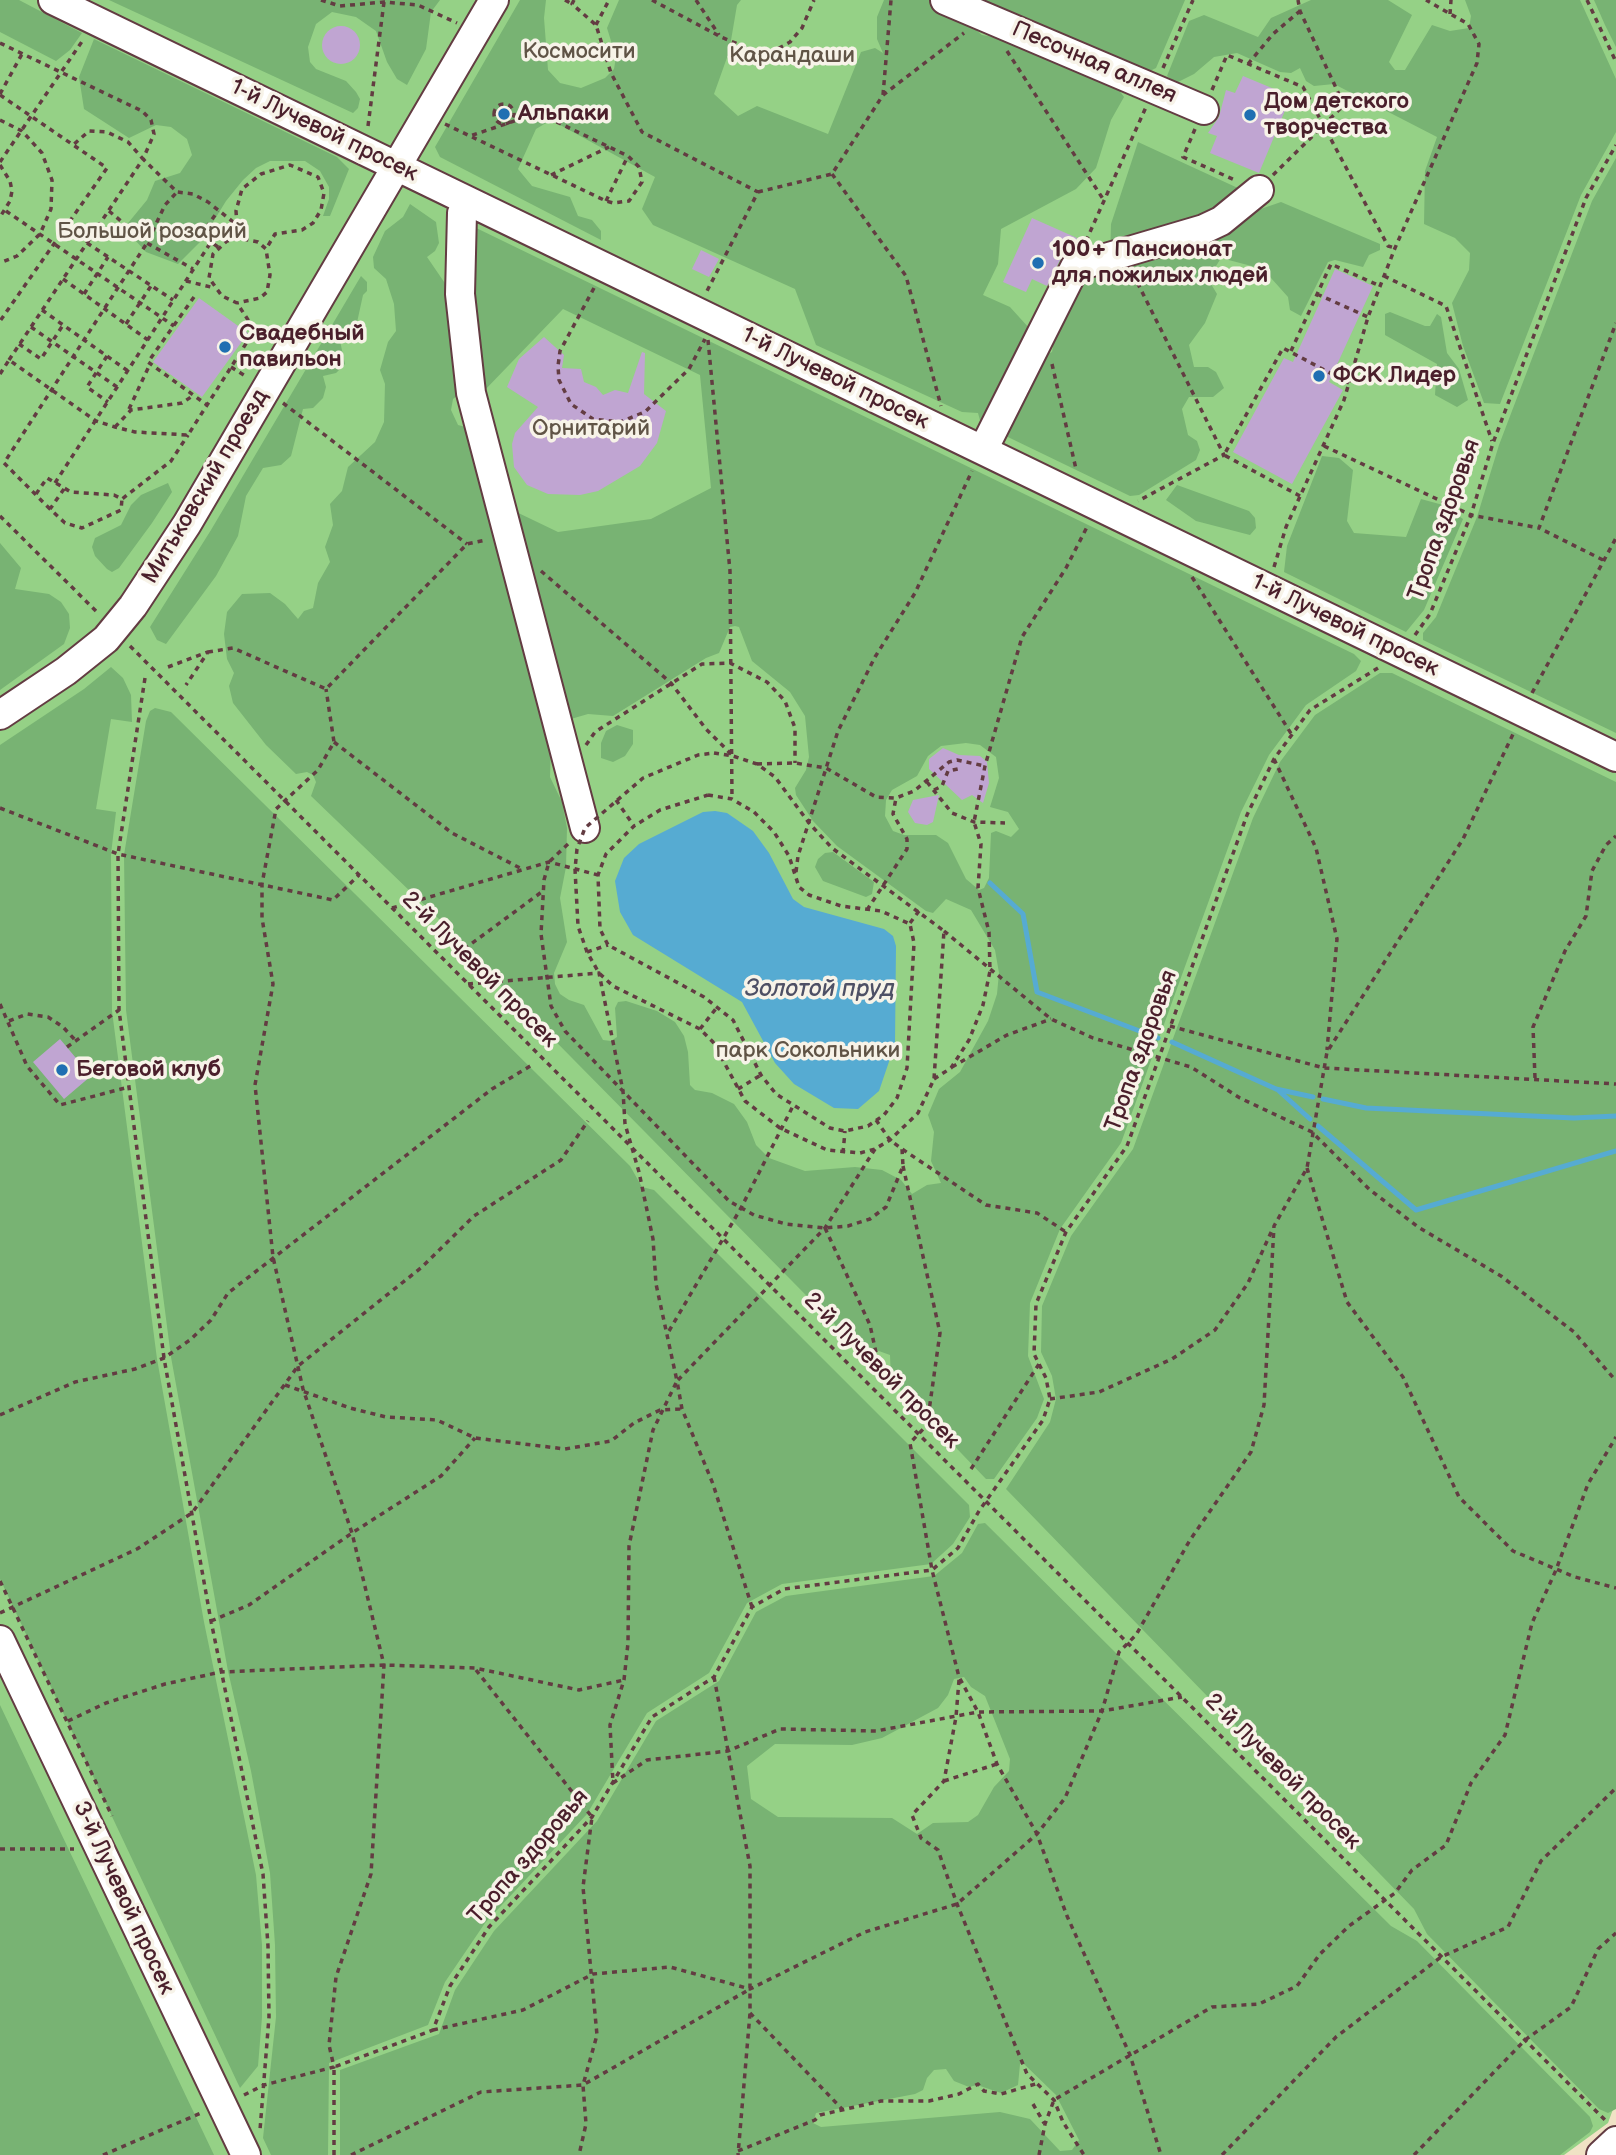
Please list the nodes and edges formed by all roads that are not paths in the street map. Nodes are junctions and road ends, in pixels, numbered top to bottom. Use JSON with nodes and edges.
{"nodes":[{"id":1,"x":53,"y":0,"type":"edge"},
{"id":2,"x":494,"y":0,"type":"edge"},
{"id":3,"x":945,"y":0,"type":"edge"},
{"id":4,"x":987,"y":8,"type":"edge"},
{"id":5,"x":1204,"y":110,"type":"dead end"},
{"id":6,"x":397,"y":166,"type":"junction"},
{"id":7,"x":1259,"y":190,"type":"road end"},
{"id":8,"x":468,"y":201,"type":"junction"},
{"id":9,"x":982,"y":450,"type":"junction"},
{"id":10,"x":0,"y":715,"type":"edge"},
{"id":11,"x":1616,"y":757,"type":"edge"},
{"id":12,"x":585,"y":828,"type":"road end"},
{"id":13,"x":0,"y":1640,"type":"edge"},
{"id":14,"x":1612,"y":2132,"type":"edge"},
{"id":15,"x":252,"y":2145,"type":"edge"},
{"id":16,"x":1601,"y":2155,"type":"edge"}],
"edges":[{"from":1,"to":6,"type":"street","name":"1-й Лучевой просек"},
{"from":2,"to":6,"type":"street","name":"Митьковский проезд"},
{"from":3,"to":4,"type":"street","name":"Песочная аллея"},
{"from":4,"to":5,"type":"street","name":"Песочная аллея"},
{"from":6,"to":8,"type":"street","name":"1-й Лучевой просек"},
{"from":6,"to":10,"type":"street","name":"Митьковский проезд"},
{"from":7,"to":9,"type":"street"},
{"from":8,"to":9,"type":"street","name":"1-й Лучевой просек"},
{"from":8,"to":12,"type":"street"},
{"from":9,"to":11,"type":"street","name":"1-й Лучевой просек"},
{"from":13,"to":15,"type":"street","name":"3-й Лучевой просек"},
{"from":14,"to":16,"type":"street"}]}
